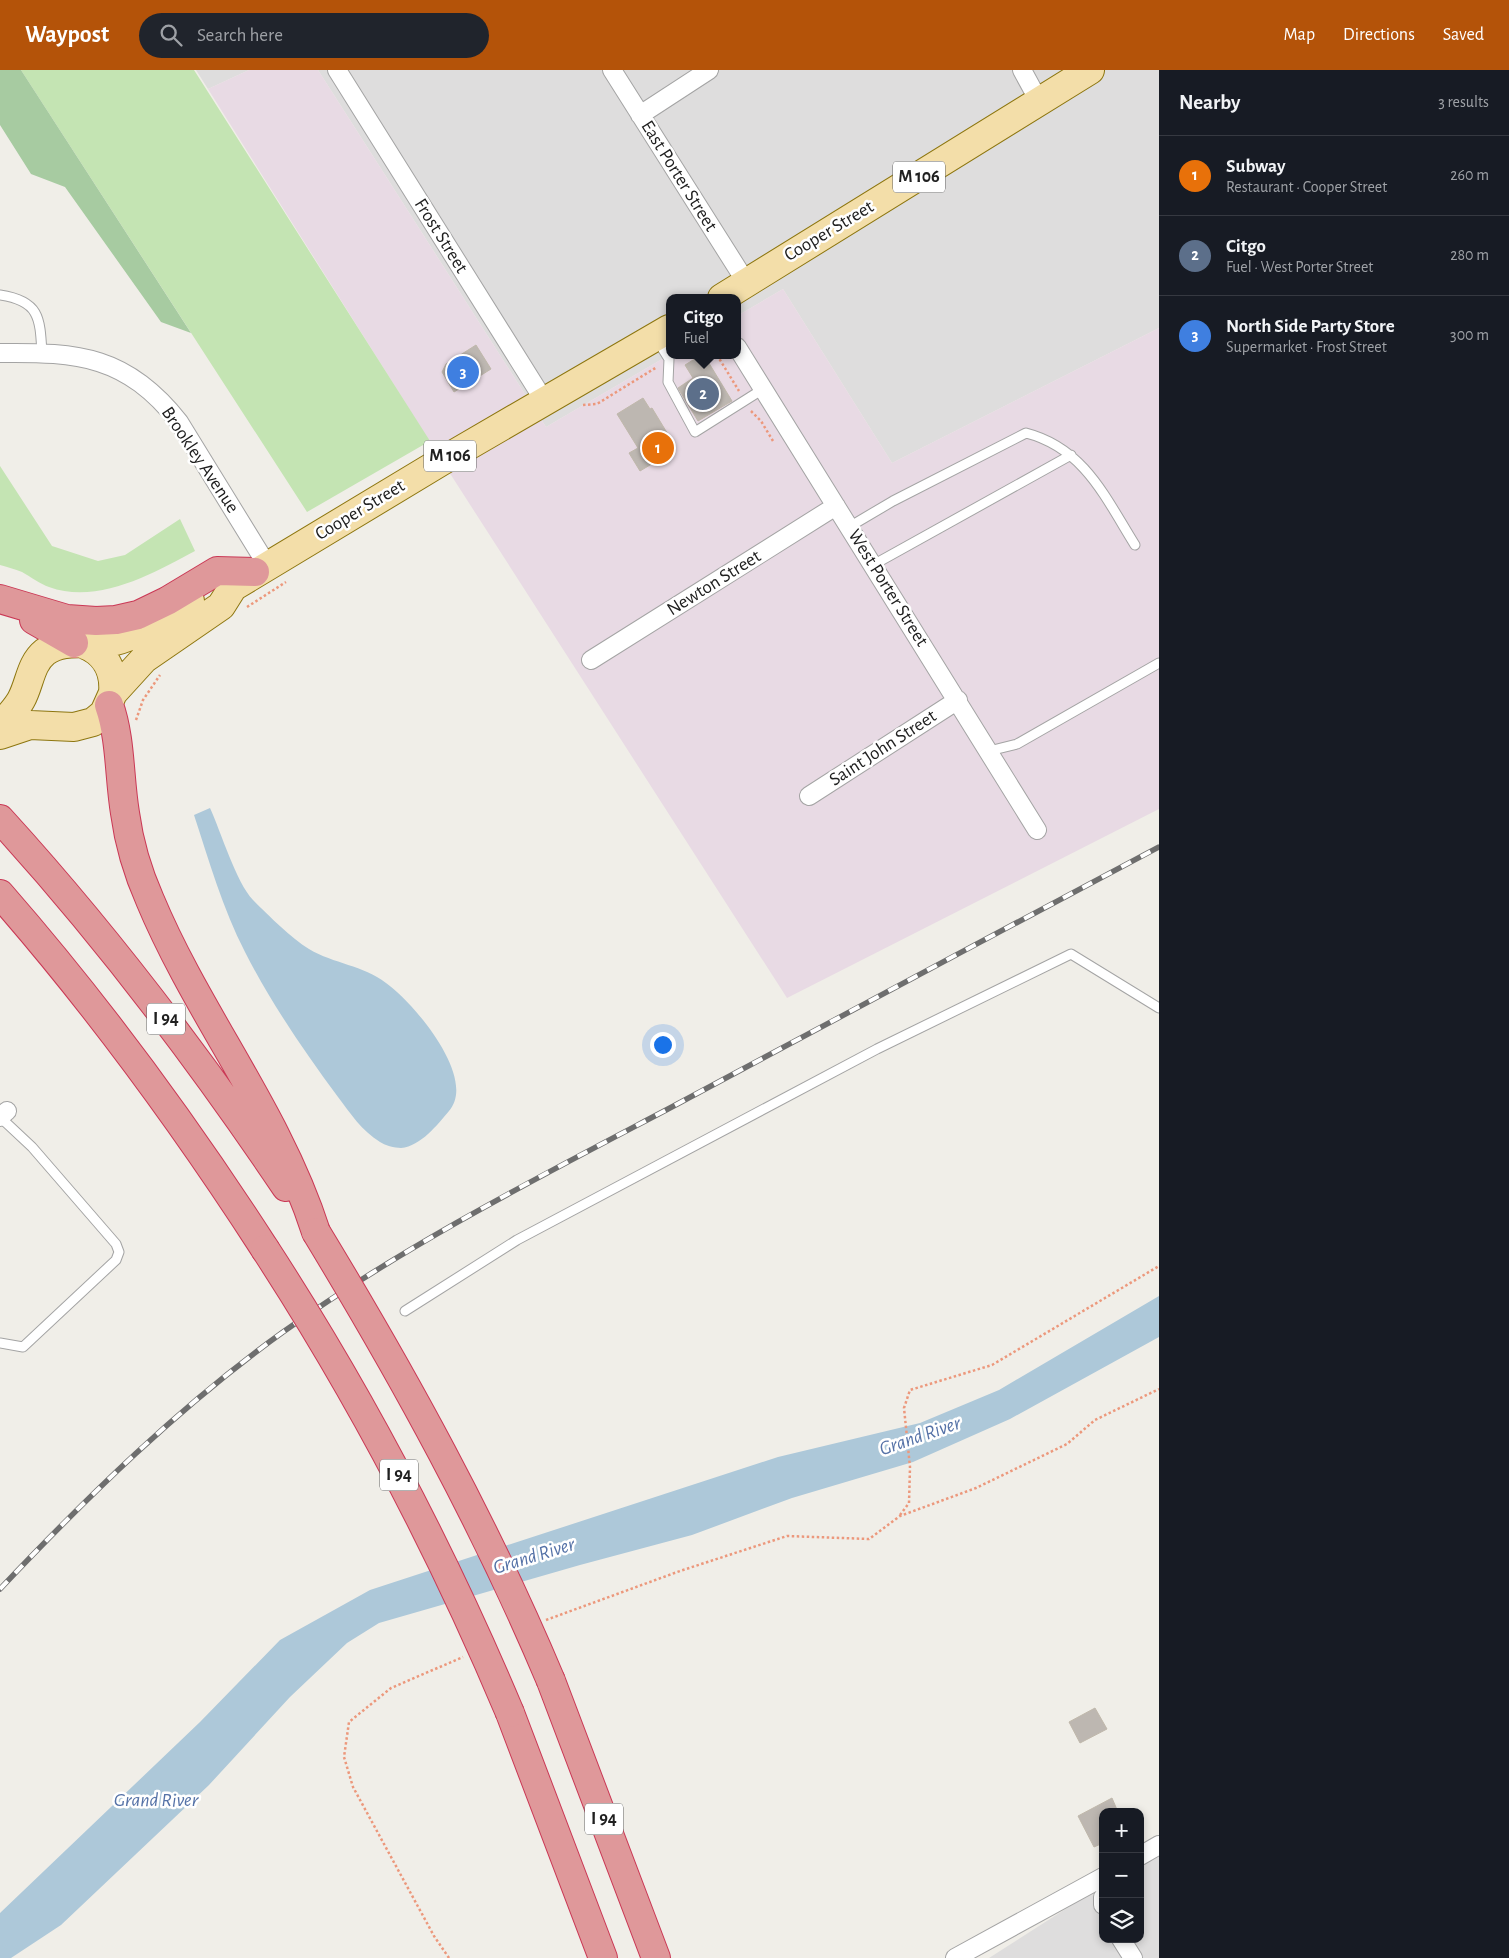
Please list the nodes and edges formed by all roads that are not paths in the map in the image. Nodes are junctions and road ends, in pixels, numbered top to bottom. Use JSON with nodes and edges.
{"nodes":[{"id":1,"x":337,"y":70,"type":"edge"},
{"id":2,"x":612,"y":70,"type":"edge"},
{"id":3,"x":709,"y":70,"type":"edge"},
{"id":4,"x":1022,"y":70,"type":"edge"},
{"id":5,"x":1090,"y":70,"type":"edge"},
{"id":6,"x":1040,"y":103,"type":"junction"},
{"id":7,"x":640,"y":115,"type":"junction"},
{"id":8,"x":746,"y":282,"type":"junction"},
{"id":9,"x":728,"y":294,"type":"edge"},
{"id":10,"x":0,"y":295,"type":"edge"},
{"id":11,"x":665,"y":342,"type":"edge"},
{"id":12,"x":0,"y":353,"type":"edge"},
{"id":13,"x":42,"y":354,"type":"junction"},
{"id":14,"x":741,"y":354,"type":"edge"},
{"id":15,"x":666,"y":355,"type":"edge"},
{"id":16,"x":666,"y":359,"type":"edge"},
{"id":17,"x":763,"y":389,"type":"junction"},
{"id":18,"x":545,"y":402,"type":"junction"},
{"id":19,"x":1071,"y":455,"type":"junction"},
{"id":20,"x":836,"y":506,"type":"junction"},
{"id":21,"x":849,"y":527,"type":"junction"},
{"id":22,"x":1135,"y":545,"type":"dead end"},
{"id":23,"x":873,"y":565,"type":"junction"},
{"id":24,"x":250,"y":583,"type":"junction"},
{"id":25,"x":0,"y":600,"type":"edge"},
{"id":26,"x":78,"y":644,"type":"junction"},
{"id":27,"x":591,"y":660,"type":"dead end"},
{"id":28,"x":1159,"y":662,"type":"edge"},
{"id":29,"x":30,"y":680,"type":"junction"},
{"id":30,"x":111,"y":699,"type":"junction"},
{"id":31,"x":958,"y":700,"type":"junction"},
{"id":32,"x":56,"y":725,"type":"junction"},
{"id":33,"x":0,"y":727,"type":"edge"},
{"id":34,"x":0,"y":735,"type":"edge"},
{"id":35,"x":989,"y":751,"type":"junction"},
{"id":36,"x":809,"y":796,"type":"dead end"},
{"id":37,"x":0,"y":819,"type":"edge"},
{"id":38,"x":1037,"y":830,"type":"dead end"},
{"id":39,"x":0,"y":894,"type":"edge"},
{"id":40,"x":1159,"y":1008,"type":"edge"},
{"id":41,"x":2,"y":1116,"type":"edge"},
{"id":42,"x":316,"y":1232,"type":"junction"},
{"id":43,"x":405,"y":1311,"type":"dead end"},
{"id":44,"x":0,"y":1343,"type":"edge"},
{"id":45,"x":1159,"y":1845,"type":"edge"},
{"id":46,"x":1144,"y":1854,"type":"edge"},
{"id":47,"x":1099,"y":1879,"type":"edge"},
{"id":48,"x":1124,"y":1943,"type":"edge"},
{"id":49,"x":602,"y":1958,"type":"edge"},
{"id":50,"x":656,"y":1958,"type":"edge"},
{"id":51,"x":955,"y":1958,"type":"edge"},
{"id":52,"x":1133,"y":1958,"type":"edge"}],
"edges":[{"from":1,"to":18,"type":"street","name":"Frost Street"},
{"from":2,"to":7,"type":"street","name":"East Porter Street"},
{"from":3,"to":7,"type":"street"},
{"from":4,"to":6,"type":"street"},
{"from":5,"to":6,"type":"main road","name":"Cooper Street","number":"M 106"},
{"from":6,"to":8,"type":"main road","name":"Cooper Street","number":"M 106"},
{"from":7,"to":8,"type":"street","name":"East Porter Street"},
{"from":8,"to":9,"type":"main road","name":"Cooper Street","number":"M 106"},
{"from":10,"to":13,"type":"lane"},
{"from":11,"to":15,"type":"lane"},
{"from":11,"to":18,"type":"main road","name":"Cooper Street","number":"M 106"},
{"from":12,"to":13,"type":"street","name":"Brookley Avenue"},
{"from":13,"to":24,"type":"street","name":"Brookley Avenue"},
{"from":14,"to":17,"type":"street","name":"West Porter Street"},
{"from":16,"to":17,"type":"lane"},
{"from":17,"to":20,"type":"street","name":"West Porter Street"},
{"from":18,"to":24,"type":"main road","name":"Cooper Street","number":"M 106"},
{"from":19,"to":21,"type":"lane"},
{"from":19,"to":22,"type":"lane"},
{"from":19,"to":23,"type":"lane"},
{"from":20,"to":21,"type":"street","name":"West Porter Street"},
{"from":20,"to":27,"type":"street","name":"Newton Street"},
{"from":21,"to":23,"type":"street","name":"West Porter Street"},
{"from":23,"to":31,"type":"street","name":"West Porter Street"},
{"from":24,"to":25,"type":"highway"},
{"from":24,"to":26,"type":"main road","name":"Cooper Street","number":"M 106"},
{"from":24,"to":30,"type":"main road","name":"Cooper Street","number":"M 106"},
{"from":25,"to":26,"type":"highway"},
{"from":26,"to":29,"type":"main road","name":"Cooper Street","number":"M 106"},
{"from":26,"to":30,"type":"main road"},
{"from":28,"to":35,"type":"lane"},
{"from":29,"to":32,"type":"main road"},
{"from":29,"to":33,"type":"main road","name":"Cooper Street","number":"M 106"},
{"from":30,"to":32,"type":"main road","name":"Cooper Street","number":"M 106"},
{"from":30,"to":42,"type":"highway"},
{"from":31,"to":35,"type":"street","name":"West Porter Street"},
{"from":31,"to":36,"type":"street","name":"Saint John Street"},
{"from":32,"to":34,"type":"main road","name":"Cooper Street","number":"M 106"},
{"from":35,"to":38,"type":"street","name":"West Porter Street"},
{"from":37,"to":42,"type":"highway","number":"I 94"},
{"from":39,"to":49,"type":"highway","number":"I 94","bridge":true},
{"from":40,"to":43,"type":"lane"},
{"from":41,"to":44,"type":"lane"},
{"from":42,"to":50,"type":"highway","number":"I 94","bridge":true},
{"from":45,"to":46,"type":"street"},
{"from":47,"to":51,"type":"street"},
{"from":48,"to":52,"type":"street"}]}
